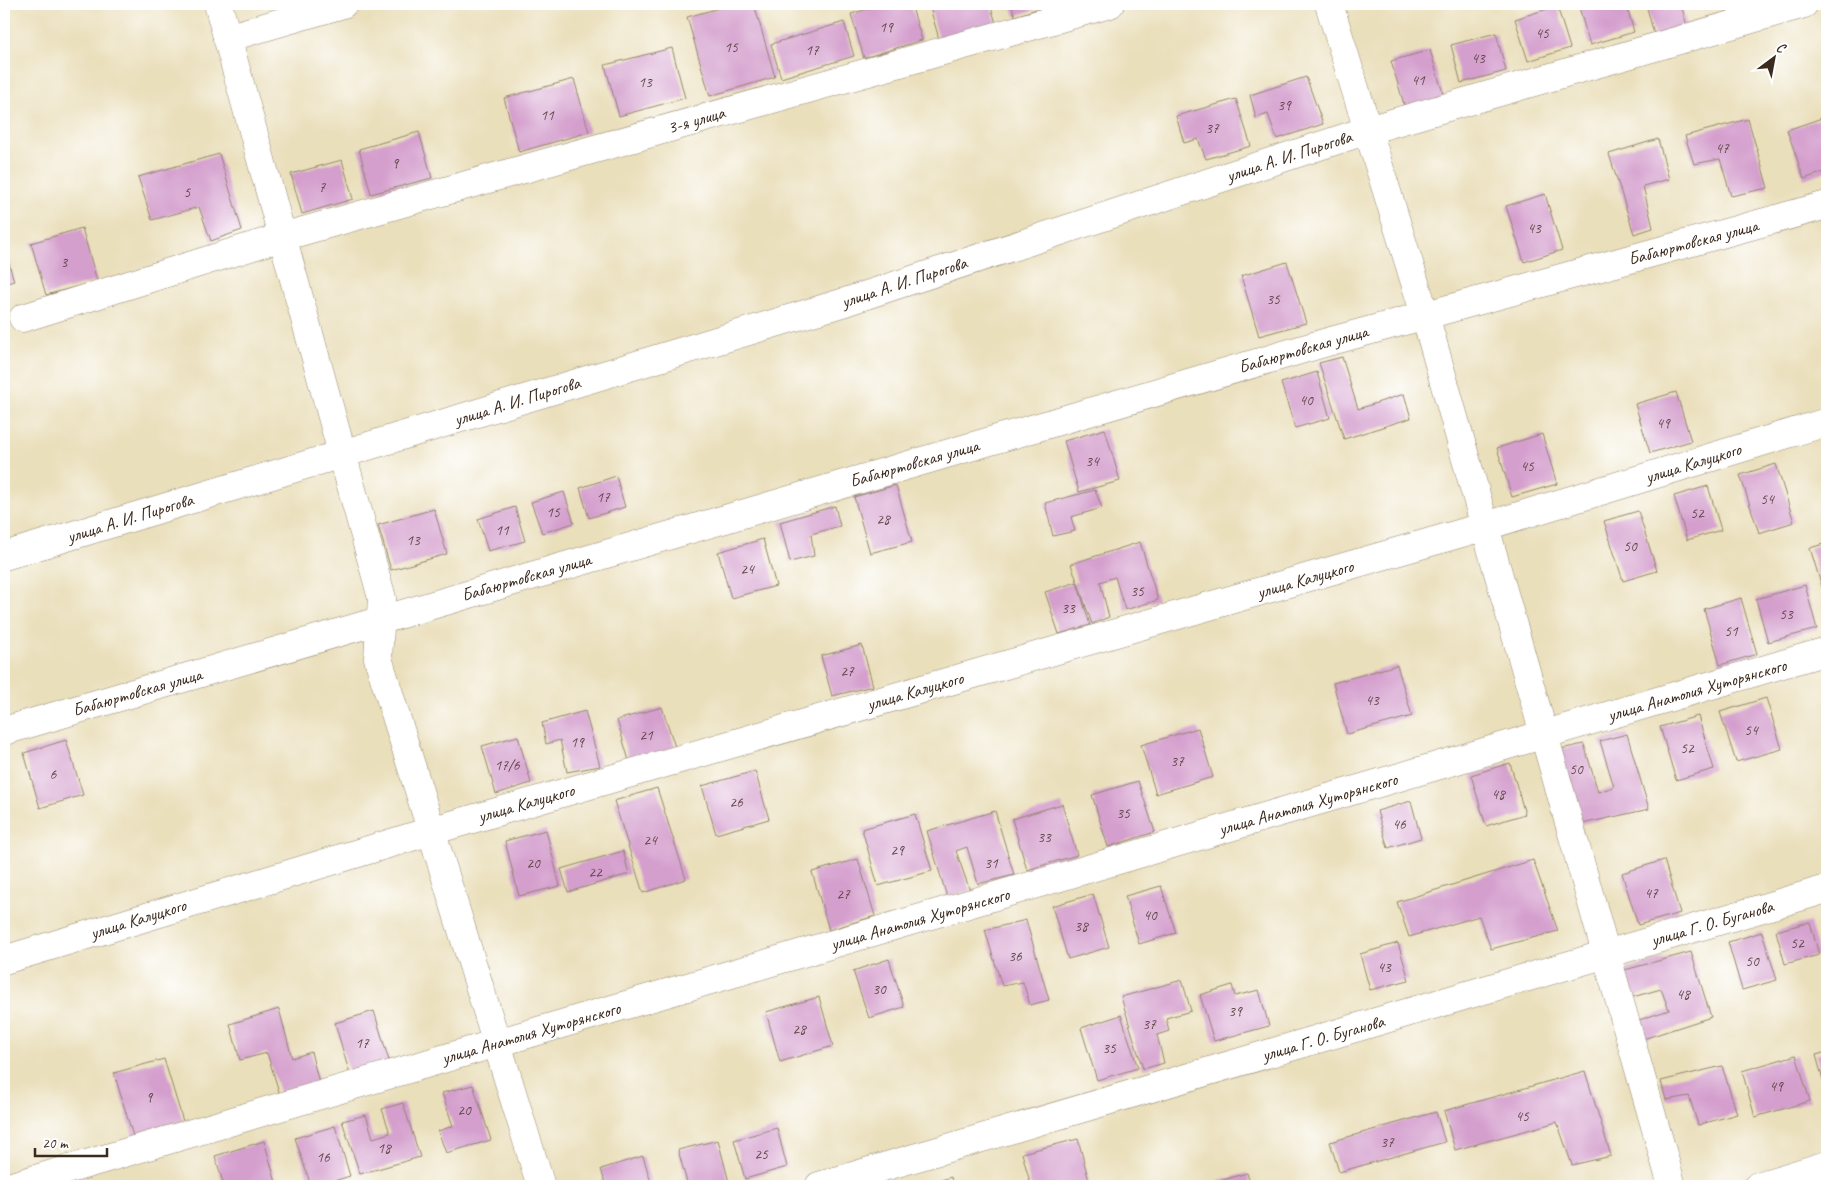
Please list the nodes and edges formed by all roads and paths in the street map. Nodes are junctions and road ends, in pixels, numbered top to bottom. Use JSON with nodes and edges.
{"nodes":[{"id":1,"x":218,"y":4,"type":"edge"},
{"id":2,"x":342,"y":4,"type":"edge"},
{"id":3,"x":1110,"y":4,"type":"edge"},
{"id":4,"x":1329,"y":4,"type":"edge"},
{"id":5,"x":1804,"y":4,"type":"edge"},
{"id":6,"x":227,"y":38,"type":"junction"},
{"id":7,"x":1368,"y":130,"type":"junction"},
{"id":8,"x":1827,"y":205,"type":"edge"},
{"id":9,"x":282,"y":237,"type":"junction"},
{"id":10,"x":1425,"y":315,"type":"junction"},
{"id":11,"x":23,"y":318,"type":"dead end"},
{"id":12,"x":1827,"y":422,"type":"edge"},
{"id":13,"x":342,"y":455,"type":"junction"},
{"id":14,"x":1486,"y":526,"type":"junction"},
{"id":15,"x":4,"y":556,"type":"edge"},
{"id":16,"x":380,"y":620,"type":"junction"},
{"id":17,"x":1827,"y":652,"type":"edge"},
{"id":18,"x":4,"y":731,"type":"edge"},
{"id":19,"x":1544,"y":735,"type":"junction"},
{"id":20,"x":431,"y":831,"type":"junction"},
{"id":21,"x":1827,"y":889,"type":"edge"},
{"id":22,"x":1605,"y":954,"type":"junction"},
{"id":23,"x":4,"y":960,"type":"edge"},
{"id":24,"x":496,"y":1044,"type":"junction"},
{"id":25,"x":1827,"y":1165,"type":"edge"},
{"id":26,"x":12,"y":1186,"type":"edge"},
{"id":27,"x":541,"y":1186,"type":"edge"},
{"id":28,"x":819,"y":1186,"type":"edge"},
{"id":29,"x":1672,"y":1186,"type":"edge"},
{"id":30,"x":1758,"y":1186,"type":"edge"}],
"edges":[{"from":1,"to":6,"type":"street"},
{"from":2,"to":6,"type":"street"},
{"from":3,"to":9,"type":"street","name":"3-я улица"},
{"from":4,"to":7,"type":"street"},
{"from":5,"to":7,"type":"street","name":"улица А. И. Пирогова"},
{"from":6,"to":9,"type":"street"},
{"from":7,"to":10,"type":"street"},
{"from":7,"to":13,"type":"street","name":"улица А. И. Пирогова"},
{"from":8,"to":10,"type":"street","name":"Бабаюртовская улица"},
{"from":9,"to":11,"type":"street","name":"3-я улица"},
{"from":9,"to":13,"type":"street"},
{"from":10,"to":14,"type":"street"},
{"from":10,"to":16,"type":"street","name":"Бабаюртовская улица"},
{"from":12,"to":14,"type":"street","name":"улица Калуцкого"},
{"from":13,"to":15,"type":"street","name":"улица А. И. Пирогова"},
{"from":13,"to":16,"type":"street"},
{"from":14,"to":19,"type":"street"},
{"from":14,"to":20,"type":"street","name":"улица Калуцкого"},
{"from":16,"to":18,"type":"street","name":"Бабаюртовская улица"},
{"from":16,"to":20,"type":"street"},
{"from":17,"to":19,"type":"street","name":"улица Анатолия Хуторянского"},
{"from":19,"to":22,"type":"street"},
{"from":19,"to":24,"type":"street","name":"улица Анатолия Хуторянского"},
{"from":20,"to":23,"type":"street","name":"улица Калуцкого"},
{"from":20,"to":24,"type":"street"},
{"from":21,"to":22,"type":"street","name":"улица Г. О. Буганова"},
{"from":22,"to":28,"type":"street","name":"улица Г. О. Буганова"},
{"from":22,"to":29,"type":"street"},
{"from":24,"to":26,"type":"street","name":"улица Анатолия Хуторянского"},
{"from":24,"to":27,"type":"street"},
{"from":25,"to":30,"type":"street"}]}
